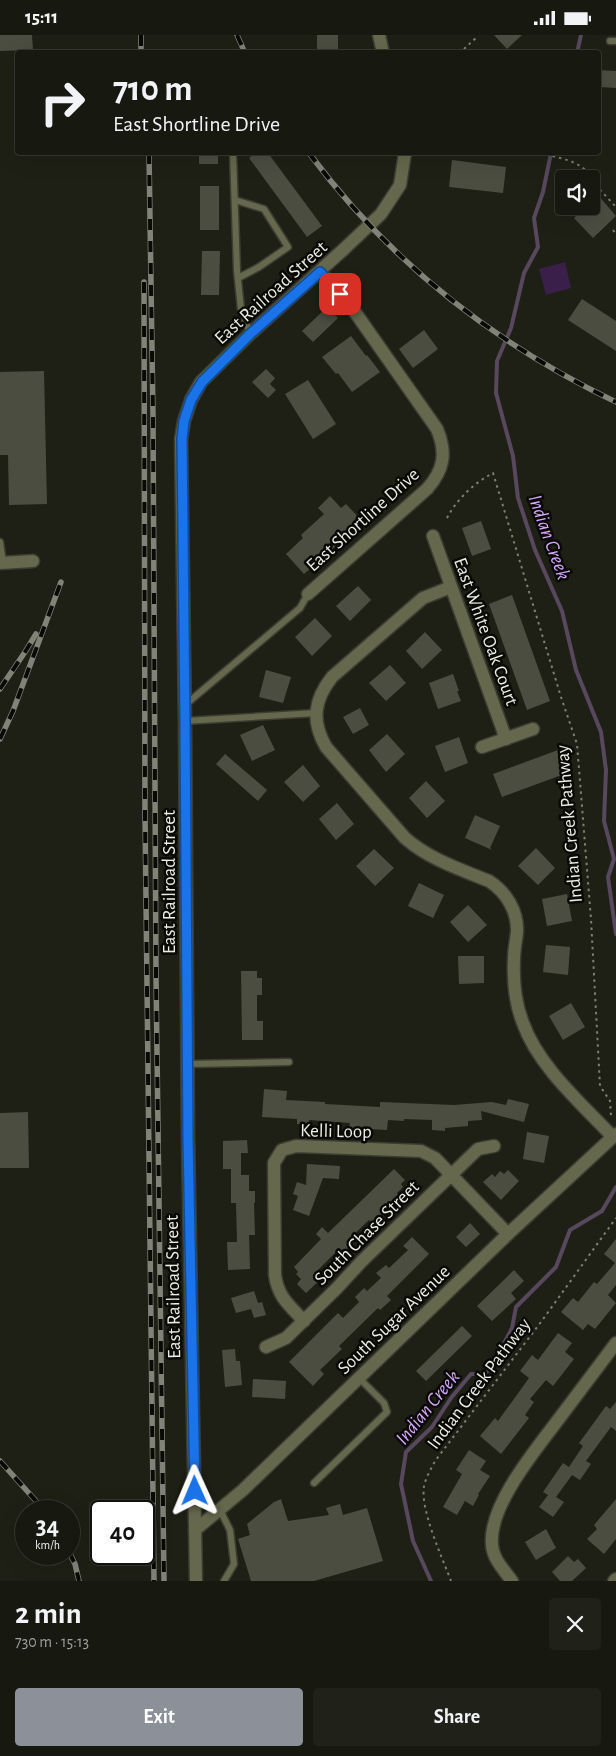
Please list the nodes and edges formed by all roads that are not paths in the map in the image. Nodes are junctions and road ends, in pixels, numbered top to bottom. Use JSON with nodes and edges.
{"nodes":[{"id":1,"x":379,"y":35,"type":"edge"},
{"id":2,"x":382,"y":50,"type":"edge"},
{"id":3,"x":233,"y":155,"type":"edge"},
{"id":4,"x":405,"y":155,"type":"edge"},
{"id":5,"x":235,"y":200,"type":"junction"},
{"id":6,"x":320,"y":272,"type":"junction"},
{"id":7,"x":238,"y":278,"type":"junction"},
{"id":8,"x":250,"y":334,"type":"junction"},
{"id":9,"x":433,"y":536,"type":"dead end"},
{"id":10,"x":0,"y":542,"type":"edge"},
{"id":11,"x":33,"y":561,"type":"dead end"},
{"id":12,"x":2,"y":563,"type":"edge"},
{"id":13,"x":451,"y":587,"type":"junction"},
{"id":14,"x":308,"y":594,"type":"joint"},
{"id":15,"x":184,"y":705,"type":"junction"},
{"id":16,"x":316,"y":713,"type":"junction"},
{"id":17,"x":185,"y":721,"type":"junction"},
{"id":18,"x":533,"y":729,"type":"dead end"},
{"id":19,"x":506,"y":739,"type":"junction"},
{"id":20,"x":482,"y":747,"type":"dead end"},
{"id":21,"x":289,"y":1062,"type":"dead end"},
{"id":22,"x":188,"y":1064,"type":"junction"},
{"id":23,"x":614,"y":1135,"type":"edge"},
{"id":24,"x":494,"y":1146,"type":"dead end"},
{"id":25,"x":451,"y":1175,"type":"junction"},
{"id":26,"x":508,"y":1234,"type":"junction"},
{"id":27,"x":304,"y":1321,"type":"junction"},
{"id":28,"x":616,"y":1343,"type":"edge"},
{"id":29,"x":266,"y":1347,"type":"dead end"},
{"id":30,"x":359,"y":1378,"type":"junction"},
{"id":31,"x":314,"y":1483,"type":"dead end"},
{"id":32,"x":220,"y":1510,"type":"junction"},
{"id":33,"x":196,"y":1530,"type":"junction"},
{"id":34,"x":196,"y":1581,"type":"edge"},
{"id":35,"x":224,"y":1581,"type":"edge"},
{"id":36,"x":512,"y":1581,"type":"edge"}],
"edges":[{"from":1,"to":2,"type":"street"},
{"from":3,"to":5,"type":"lane"},
{"from":4,"to":6,"type":"street","name":"East Railroad Street"},
{"from":5,"to":7,"type":"lane"},
{"from":5,"to":7,"type":"lane"},
{"from":6,"to":8,"type":"street","name":"East Railroad Street"},
{"from":6,"to":14,"type":"street","name":"East Shortline Drive"},
{"from":7,"to":8,"type":"lane"},
{"from":8,"to":15,"type":"street","name":"East Railroad Street"},
{"from":9,"to":13,"type":"street","name":"East White Oak Court"},
{"from":10,"to":12,"type":"lane"},
{"from":11,"to":12,"type":"street"},
{"from":13,"to":16,"type":"street"},
{"from":13,"to":19,"type":"street","name":"East White Oak Court"},
{"from":14,"to":15,"type":"lane"},
{"from":15,"to":17,"type":"street","name":"East Railroad Street"},
{"from":16,"to":17,"type":"lane"},
{"from":16,"to":23,"type":"street"},
{"from":17,"to":22,"type":"street","name":"East Railroad Street"},
{"from":18,"to":19,"type":"street"},
{"from":19,"to":20,"type":"street"},
{"from":21,"to":22,"type":"lane"},
{"from":22,"to":33,"type":"street","name":"East Railroad Street"},
{"from":23,"to":26,"type":"street","name":"South Sugar Avenue"},
{"from":24,"to":25,"type":"street","name":"South Chase Street"},
{"from":25,"to":26,"type":"street","name":"Kelli Loop"},
{"from":25,"to":27,"type":"street","name":"South Chase Street"},
{"from":25,"to":27,"type":"street","name":"Kelli Loop"},
{"from":26,"to":30,"type":"street","name":"South Sugar Avenue"},
{"from":27,"to":29,"type":"street","name":"South Chase Street"},
{"from":28,"to":36,"type":"street"},
{"from":30,"to":31,"type":"lane"},
{"from":30,"to":32,"type":"street","name":"South Sugar Avenue"},
{"from":32,"to":33,"type":"street","name":"South Sugar Avenue"},
{"from":32,"to":35,"type":"lane"},
{"from":33,"to":34,"type":"street","name":"East Railroad Street"}]}
